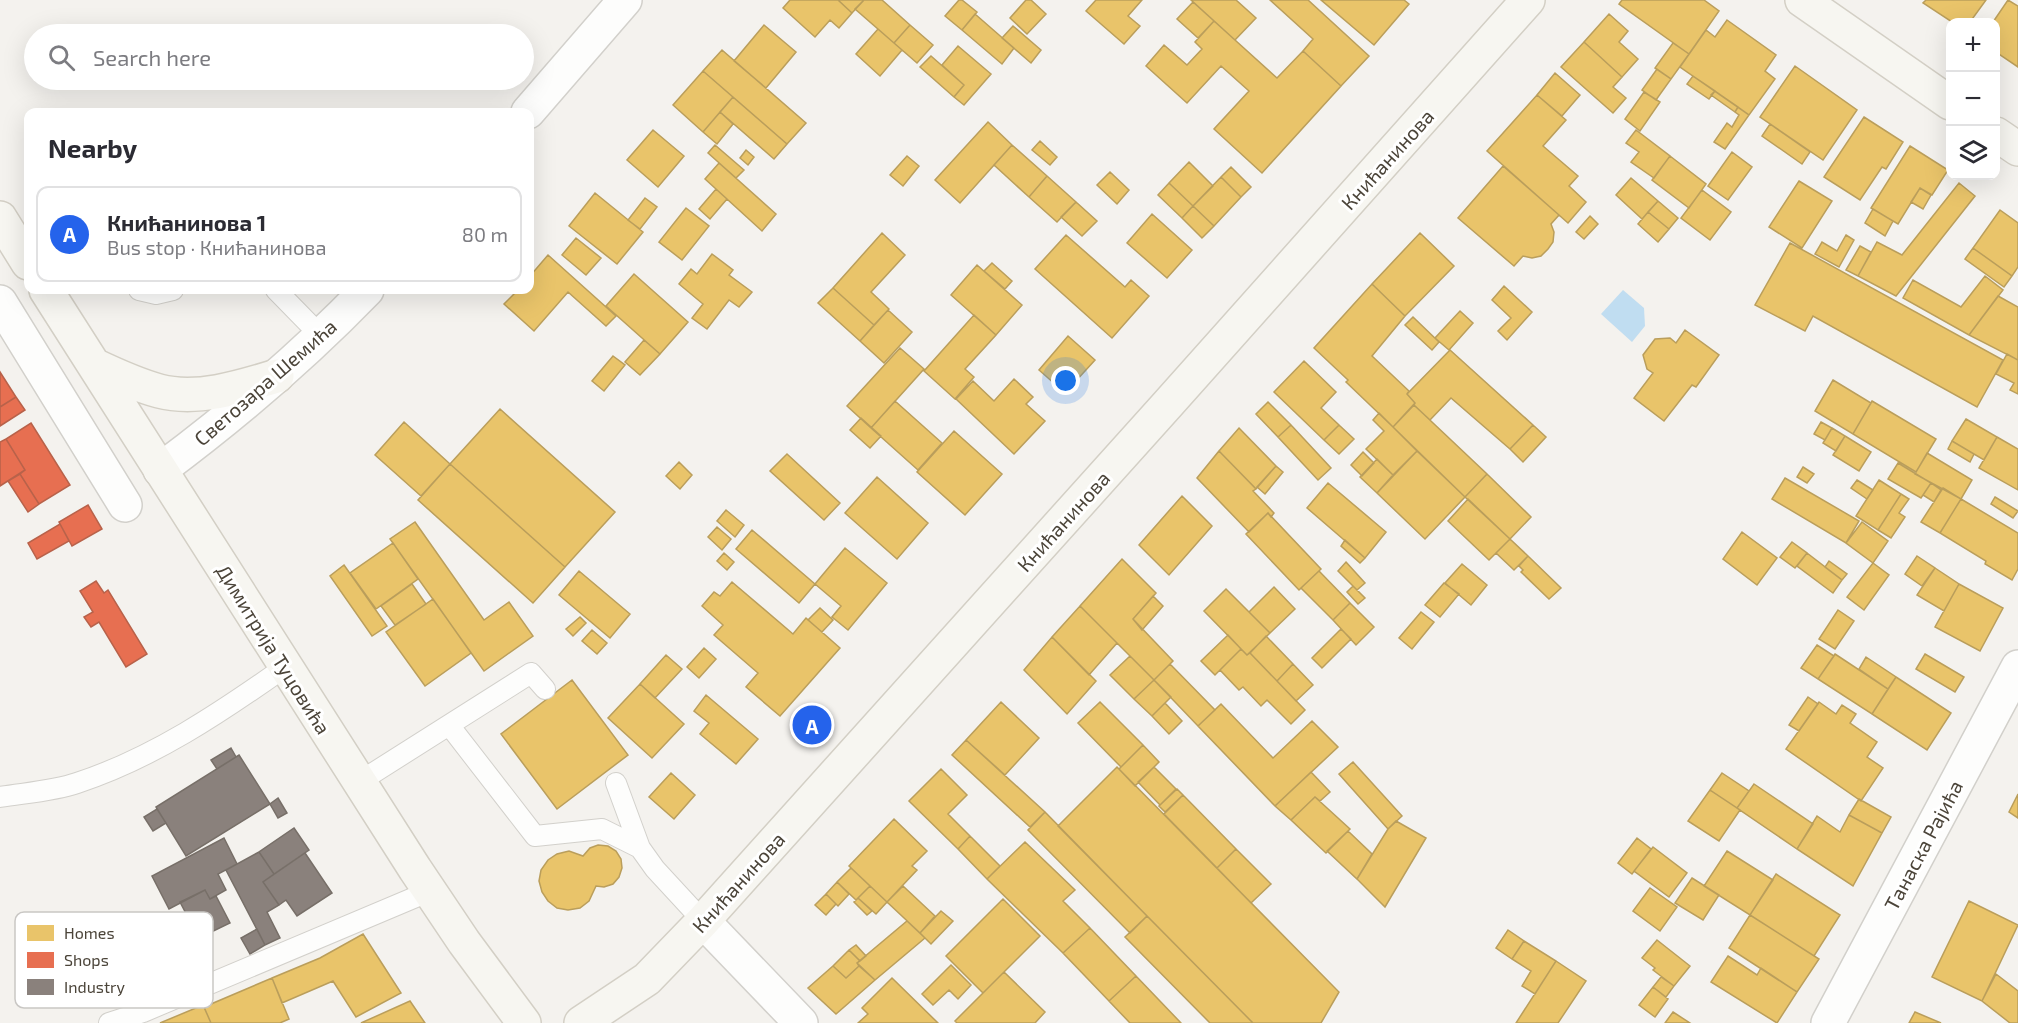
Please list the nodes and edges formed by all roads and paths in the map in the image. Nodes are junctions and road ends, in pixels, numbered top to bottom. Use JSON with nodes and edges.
{"nodes":[{"id":1,"x":625,"y":0,"type":"edge"},
{"id":2,"x":1528,"y":0,"type":"edge"},
{"id":3,"x":1802,"y":0,"type":"edge"},
{"id":4,"x":1946,"y":100,"type":"edge"},
{"id":5,"x":531,"y":108,"type":"edge"},
{"id":6,"x":2000,"y":137,"type":"edge"},
{"id":7,"x":2018,"y":149,"type":"edge"},
{"id":8,"x":0,"y":218,"type":"edge"},
{"id":9,"x":24,"y":257,"type":"edge"},
{"id":10,"x":49,"y":294,"type":"edge"},
{"id":11,"x":280,"y":294,"type":"edge"},
{"id":12,"x":363,"y":294,"type":"edge"},
{"id":13,"x":0,"y":302,"type":"edge"},
{"id":14,"x":321,"y":335,"type":"junction"},
{"id":15,"x":94,"y":365,"type":"junction"},
{"id":16,"x":278,"y":376,"type":"junction"},
{"id":17,"x":160,"y":470,"type":"junction"},
{"id":18,"x":125,"y":505,"type":"dead end"},
{"id":19,"x":285,"y":667,"type":"junction"},
{"id":20,"x":2018,"y":667,"type":"edge"},
{"id":21,"x":545,"y":689,"type":"dead end"},
{"id":22,"x":449,"y":725,"type":"junction"},
{"id":23,"x":359,"y":782,"type":"junction"},
{"id":24,"x":616,"y":783,"type":"dead end"},
{"id":25,"x":0,"y":797,"type":"edge"},
{"id":26,"x":640,"y":848,"type":"junction"},
{"id":27,"x":430,"y":891,"type":"junction"},
{"id":28,"x":703,"y":921,"type":"junction"},
{"id":29,"x":213,"y":982,"type":"edge"},
{"id":30,"x":152,"y":1008,"type":"edge"},
{"id":31,"x":517,"y":1014,"type":"edge"},
{"id":32,"x":109,"y":1023,"type":"edge"},
{"id":33,"x":581,"y":1023,"type":"edge"},
{"id":34,"x":801,"y":1023,"type":"edge"},
{"id":35,"x":1827,"y":1023,"type":"edge"}],
"edges":[{"from":1,"to":5,"type":"street"},
{"from":2,"to":28,"type":"main road","name":"Книћанинова"},
{"from":3,"to":4,"type":"main road"},
{"from":6,"to":7,"type":"main road"},
{"from":8,"to":9,"type":"main road"},
{"from":10,"to":15,"type":"main road","name":"Димитрија Туцовића"},
{"from":11,"to":14,"type":"lane"},
{"from":12,"to":14,"type":"street","name":"Светозара Шемића"},
{"from":13,"to":18,"type":"street"},
{"from":14,"to":16,"type":"street","name":"Светозара Шемића"},
{"from":15,"to":16,"type":"main road"},
{"from":15,"to":17,"type":"main road","name":"Димитрија Туцовића"},
{"from":16,"to":17,"type":"street","name":"Светозара Шемића"},
{"from":17,"to":19,"type":"main road","name":"Димитрија Туцовића"},
{"from":19,"to":23,"type":"main road","name":"Димитрија Туцовића"},
{"from":19,"to":25,"type":"lane"},
{"from":20,"to":35,"type":"street","name":"Танаска Рајића"},
{"from":21,"to":22,"type":"lane"},
{"from":22,"to":23,"type":"lane"},
{"from":22,"to":26,"type":"lane"},
{"from":23,"to":27,"type":"main road","name":"Димитрија Туцовића"},
{"from":24,"to":26,"type":"lane"},
{"from":26,"to":28,"type":"lane"},
{"from":27,"to":29,"type":"lane"},
{"from":27,"to":31,"type":"main road","name":"Димитрија Туцовића"},
{"from":28,"to":33,"type":"main road","name":"Книћанинова"},
{"from":28,"to":34,"type":"street"},
{"from":30,"to":32,"type":"lane"}]}
